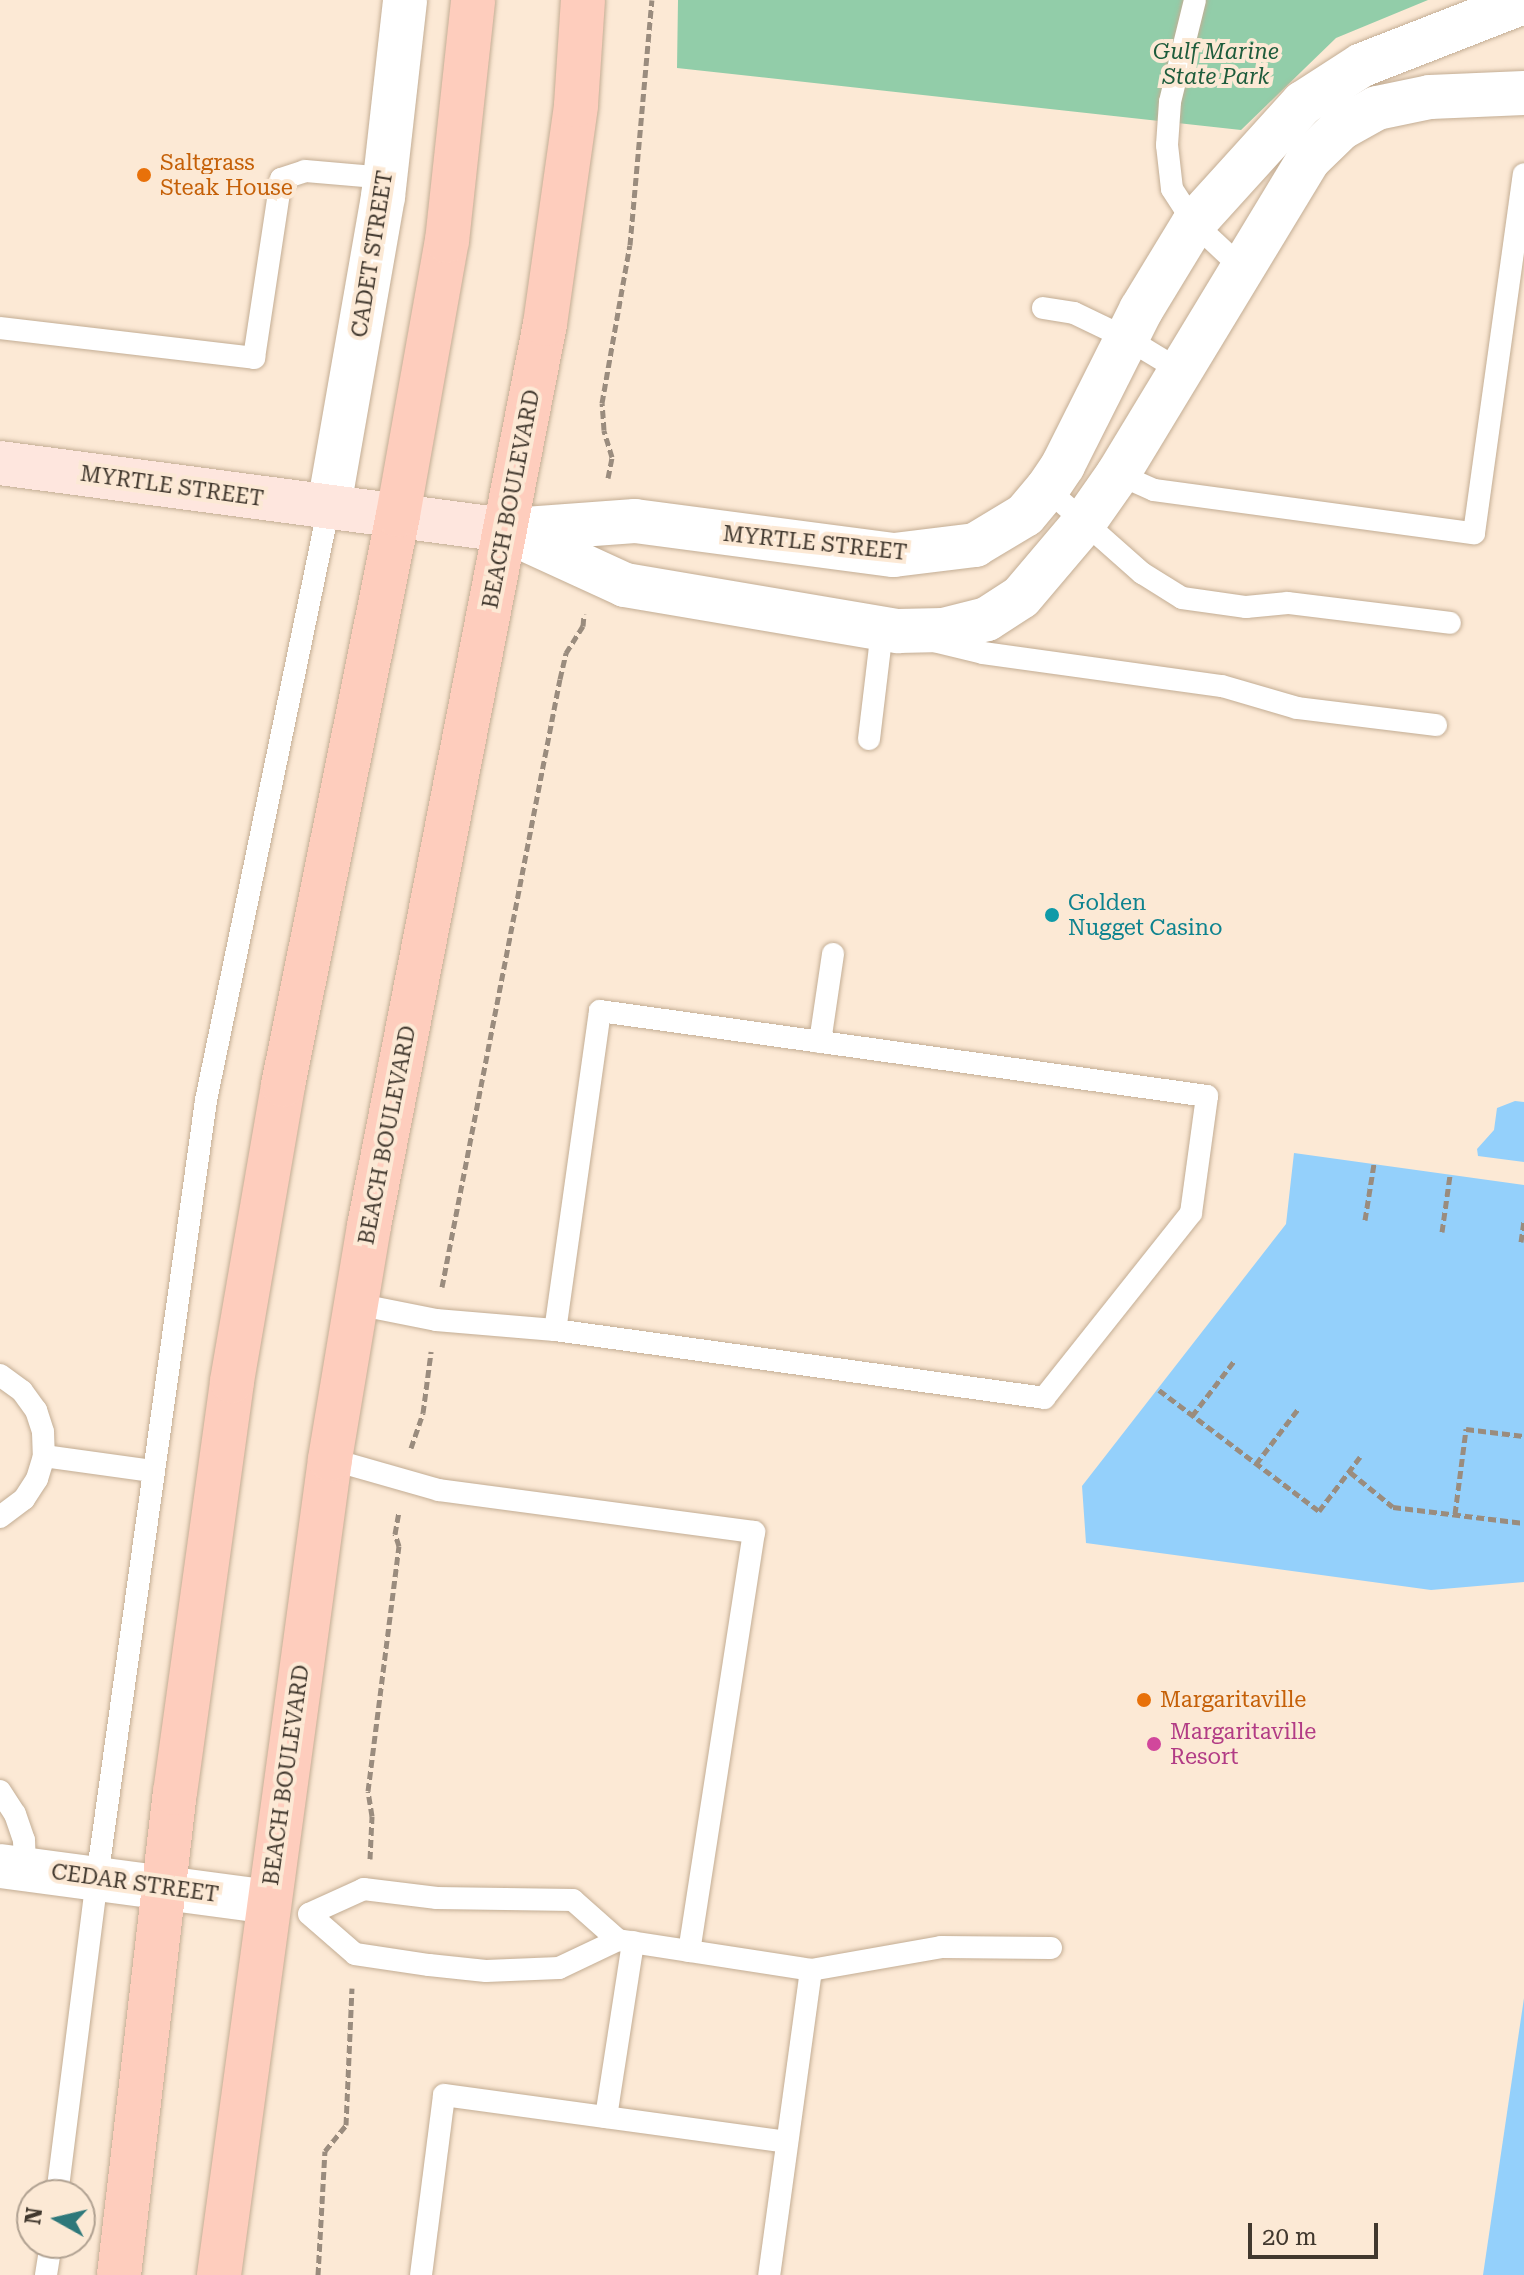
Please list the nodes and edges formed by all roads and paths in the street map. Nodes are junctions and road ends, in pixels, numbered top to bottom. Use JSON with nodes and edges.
{"nodes":[{"id":1,"x":405,"y":0,"type":"edge"},
{"id":2,"x":473,"y":0,"type":"edge"},
{"id":3,"x":583,"y":0,"type":"edge"},
{"id":4,"x":652,"y":0,"type":"edge"},
{"id":5,"x":1195,"y":0,"type":"edge"},
{"id":6,"x":1522,"y":13,"type":"edge"},
{"id":7,"x":1524,"y":93,"type":"edge"},
{"id":8,"x":1524,"y":174,"type":"edge"},
{"id":9,"x":386,"y":178,"type":"junction"},
{"id":10,"x":1194,"y":223,"type":"junction"},
{"id":11,"x":1242,"y":268,"type":"junction"},
{"id":12,"x":1043,"y":308,"type":"dead end"},
{"id":13,"x":0,"y":328,"type":"edge"},
{"id":14,"x":1128,"y":339,"type":"junction"},
{"id":15,"x":1179,"y":370,"type":"junction"},
{"id":16,"x":612,"y":457,"type":"dead end"},
{"id":17,"x":0,"y":463,"type":"edge"},
{"id":18,"x":1118,"y":474,"type":"junction"},
{"id":19,"x":1047,"y":489,"type":"junction"},
{"id":20,"x":329,"y":506,"type":"junction"},
{"id":21,"x":398,"y":515,"type":"junction"},
{"id":22,"x":1083,"y":524,"type":"junction"},
{"id":23,"x":505,"y":530,"type":"junction"},
{"id":24,"x":585,"y":612,"type":"dead end"},
{"id":25,"x":1450,"y":623,"type":"dead end"},
{"id":26,"x":890,"y":631,"type":"junction"},
{"id":27,"x":1436,"y":725,"type":"dead end"},
{"id":28,"x":869,"y":739,"type":"dead end"},
{"id":29,"x":833,"y":954,"type":"dead end"},
{"id":30,"x":820,"y":1042,"type":"junction"},
{"id":31,"x":1374,"y":1164,"type":"dead end"},
{"id":32,"x":1450,"y":1175,"type":"dead end"},
{"id":33,"x":1365,"y":1220,"type":"dead end"},
{"id":34,"x":1524,"y":1221,"type":"edge"},
{"id":35,"x":1442,"y":1232,"type":"dead end"},
{"id":36,"x":1521,"y":1242,"type":"dead end"},
{"id":37,"x":356,"y":1304,"type":"junction"},
{"id":38,"x":436,"y":1320,"type":"junction"},
{"id":39,"x":555,"y":1330,"type":"junction"},
{"id":40,"x":1234,"y":1361,"type":"dead end"},
{"id":41,"x":0,"y":1375,"type":"edge"},
{"id":42,"x":1159,"y":1390,"type":"dead end"},
{"id":43,"x":1298,"y":1409,"type":"dead end"},
{"id":44,"x":1192,"y":1416,"type":"junction"},
{"id":45,"x":1524,"y":1436,"type":"edge"},
{"id":46,"x":413,"y":1441,"type":"dead end"},
{"id":47,"x":44,"y":1456,"type":"junction"},
{"id":48,"x":1360,"y":1457,"type":"dead end"},
{"id":49,"x":330,"y":1459,"type":"junction"},
{"id":50,"x":1256,"y":1464,"type":"junction"},
{"id":51,"x":152,"y":1471,"type":"junction"},
{"id":52,"x":1350,"y":1472,"type":"junction"},
{"id":53,"x":1455,"y":1514,"type":"junction"},
{"id":54,"x":0,"y":1517,"type":"edge"},
{"id":55,"x":1524,"y":1523,"type":"edge"},
{"id":56,"x":395,"y":1534,"type":"dead end"},
{"id":57,"x":0,"y":1791,"type":"edge"},
{"id":58,"x":369,"y":1864,"type":"dead end"},
{"id":59,"x":12,"y":1867,"type":"edge"},
{"id":60,"x":97,"y":1878,"type":"junction"},
{"id":61,"x":163,"y":1886,"type":"junction"},
{"id":62,"x":289,"y":1908,"type":"junction"},
{"id":63,"x":625,"y":1941,"type":"junction"},
{"id":64,"x":1051,"y":1948,"type":"dead end"},
{"id":65,"x":689,"y":1951,"type":"junction"},
{"id":66,"x":811,"y":1970,"type":"junction"},
{"id":67,"x":351,"y":1994,"type":"dead end"},
{"id":68,"x":606,"y":2117,"type":"junction"},
{"id":69,"x":787,"y":2142,"type":"junction"},
{"id":70,"x":59,"y":2179,"type":"edge"},
{"id":71,"x":119,"y":2275,"type":"edge"},
{"id":72,"x":219,"y":2275,"type":"edge"},
{"id":73,"x":318,"y":2275,"type":"edge"},
{"id":74,"x":421,"y":2275,"type":"edge"},
{"id":75,"x":769,"y":2275,"type":"edge"}],
"edges":[{"from":1,"to":9,"type":"street","name":"CADET STREET"},
{"from":2,"to":21,"type":"main road"},
{"from":3,"to":23,"type":"main road","name":"BEACH BOULEVARD"},
{"from":4,"to":16,"type":"path"},
{"from":5,"to":10,"type":"lane"},
{"from":6,"to":10,"type":"street","name":"MYRTLE STREET"},
{"from":7,"to":11,"type":"street"},
{"from":8,"to":18,"type":"lane"},
{"from":9,"to":13,"type":"lane"},
{"from":9,"to":20,"type":"street","name":"CADET STREET"},
{"from":10,"to":11,"type":"lane"},
{"from":10,"to":14,"type":"street","name":"MYRTLE STREET"},
{"from":11,"to":15,"type":"street"},
{"from":12,"to":14,"type":"lane"},
{"from":14,"to":15,"type":"lane"},
{"from":14,"to":19,"type":"street","name":"MYRTLE STREET"},
{"from":15,"to":18,"type":"street"},
{"from":17,"to":20,"type":"main road","name":"MYRTLE STREET"},
{"from":18,"to":22,"type":"street"},
{"from":19,"to":22,"type":"lane"},
{"from":19,"to":23,"type":"street","name":"MYRTLE STREET"},
{"from":20,"to":21,"type":"main road","name":"MYRTLE STREET"},
{"from":20,"to":51,"type":"lane"},
{"from":21,"to":23,"type":"main road","name":"MYRTLE STREET"},
{"from":21,"to":61,"type":"main road"},
{"from":22,"to":25,"type":"lane"},
{"from":22,"to":26,"type":"street"},
{"from":23,"to":26,"type":"street"},
{"from":23,"to":37,"type":"main road","name":"BEACH BOULEVARD"},
{"from":24,"to":38,"type":"path"},
{"from":26,"to":27,"type":"lane"},
{"from":26,"to":28,"type":"lane"},
{"from":29,"to":30,"type":"lane"},
{"from":30,"to":39,"type":"lane"},
{"from":30,"to":39,"type":"lane"},
{"from":31,"to":33,"type":"path"},
{"from":32,"to":35,"type":"path"},
{"from":34,"to":36,"type":"path"},
{"from":37,"to":38,"type":"lane"},
{"from":37,"to":49,"type":"main road","name":"BEACH BOULEVARD"},
{"from":38,"to":39,"type":"lane"},
{"from":38,"to":46,"type":"path"},
{"from":40,"to":44,"type":"path"},
{"from":41,"to":47,"type":"lane"},
{"from":42,"to":44,"type":"path"},
{"from":43,"to":50,"type":"path"},
{"from":44,"to":50,"type":"path"},
{"from":45,"to":53,"type":"path"},
{"from":47,"to":51,"type":"lane"},
{"from":47,"to":54,"type":"lane"},
{"from":48,"to":52,"type":"path"},
{"from":49,"to":62,"type":"main road","name":"BEACH BOULEVARD"},
{"from":49,"to":65,"type":"lane"},
{"from":50,"to":52,"type":"path"},
{"from":51,"to":60,"type":"lane"},
{"from":52,"to":53,"type":"path"},
{"from":53,"to":55,"type":"path"},
{"from":56,"to":58,"type":"path"},
{"from":57,"to":59,"type":"lane"},
{"from":59,"to":60,"type":"street","name":"CEDAR STREET"},
{"from":60,"to":61,"type":"street","name":"CEDAR STREET"},
{"from":60,"to":70,"type":"lane"},
{"from":61,"to":62,"type":"street","name":"CEDAR STREET"},
{"from":61,"to":71,"type":"main road"},
{"from":62,"to":63,"type":"lane"},
{"from":62,"to":63,"type":"lane"},
{"from":62,"to":72,"type":"main road","name":"BEACH BOULEVARD"},
{"from":63,"to":65,"type":"lane"},
{"from":63,"to":68,"type":"lane"},
{"from":64,"to":66,"type":"lane"},
{"from":65,"to":66,"type":"lane"},
{"from":66,"to":69,"type":"lane"},
{"from":67,"to":73,"type":"path"},
{"from":68,"to":69,"type":"lane"},
{"from":68,"to":74,"type":"lane"},
{"from":69,"to":75,"type":"lane"}]}
